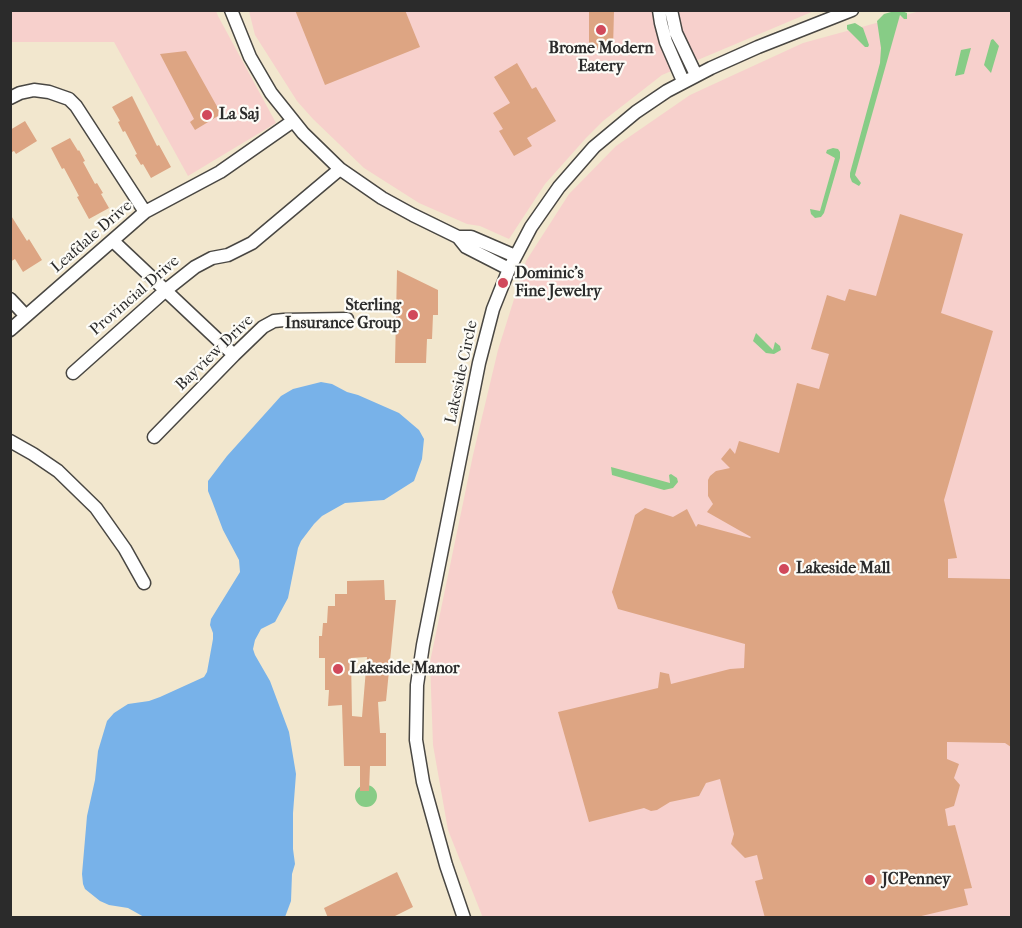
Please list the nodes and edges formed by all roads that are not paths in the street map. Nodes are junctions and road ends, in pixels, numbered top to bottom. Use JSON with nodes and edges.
{"nodes":[{"id":1,"x":231,"y":10,"type":"edge"},
{"id":2,"x":659,"y":10,"type":"edge"},
{"id":3,"x":671,"y":10,"type":"edge"},
{"id":4,"x":852,"y":10,"type":"edge"},
{"id":5,"x":696,"y":75,"type":"junction"},
{"id":6,"x":683,"y":81,"type":"junction"},
{"id":7,"x":10,"y":98,"type":"edge"},
{"id":8,"x":292,"y":121,"type":"junction"},
{"id":9,"x":340,"y":169,"type":"junction"},
{"id":10,"x":145,"y":212,"type":"junction"},
{"id":11,"x":458,"y":237,"type":"junction"},
{"id":12,"x":113,"y":241,"type":"junction"},
{"id":13,"x":515,"y":256,"type":"junction"},
{"id":14,"x":509,"y":269,"type":"junction"},
{"id":15,"x":166,"y":290,"type":"junction"},
{"id":16,"x":10,"y":299,"type":"edge"},
{"id":17,"x":26,"y":316,"type":"junction"},
{"id":18,"x":347,"y":320,"type":"dead end"},
{"id":19,"x":10,"y":330,"type":"edge"},
{"id":20,"x":234,"y":355,"type":"junction"},
{"id":21,"x":73,"y":373,"type":"dead end"},
{"id":22,"x":154,"y":438,"type":"dead end"},
{"id":23,"x":10,"y":441,"type":"edge"},
{"id":24,"x":144,"y":583,"type":"dead end"},
{"id":25,"x":464,"y":918,"type":"edge"}],
"edges":[{"from":1,"to":8,"type":"street"},
{"from":2,"to":6,"type":"street"},
{"from":3,"to":5,"type":"street"},
{"from":4,"to":5,"type":"street","name":"Lakeside Circle"},
{"from":5,"to":6,"type":"street","name":"Lakeside Circle"},
{"from":6,"to":13,"type":"street","name":"Lakeside Circle"},
{"from":7,"to":10,"type":"street"},
{"from":8,"to":9,"type":"street"},
{"from":8,"to":10,"type":"street","name":"Leafdale Drive"},
{"from":9,"to":11,"type":"street"},
{"from":9,"to":15,"type":"street","name":"Provincial Drive"},
{"from":10,"to":12,"type":"street","name":"Leafdale Drive"},
{"from":11,"to":13,"type":"street"},
{"from":11,"to":14,"type":"street"},
{"from":12,"to":15,"type":"street"},
{"from":12,"to":17,"type":"street","name":"Leafdale Drive"},
{"from":13,"to":14,"type":"street","name":"Lakeside Circle"},
{"from":14,"to":25,"type":"street","name":"Lakeside Circle"},
{"from":15,"to":20,"type":"street"},
{"from":15,"to":21,"type":"street","name":"Provincial Drive"},
{"from":16,"to":17,"type":"street"},
{"from":17,"to":19,"type":"street","name":"Leafdale Drive"},
{"from":18,"to":20,"type":"street","name":"Bayview Drive"},
{"from":20,"to":22,"type":"street","name":"Bayview Drive"},
{"from":23,"to":24,"type":"street"}]}
